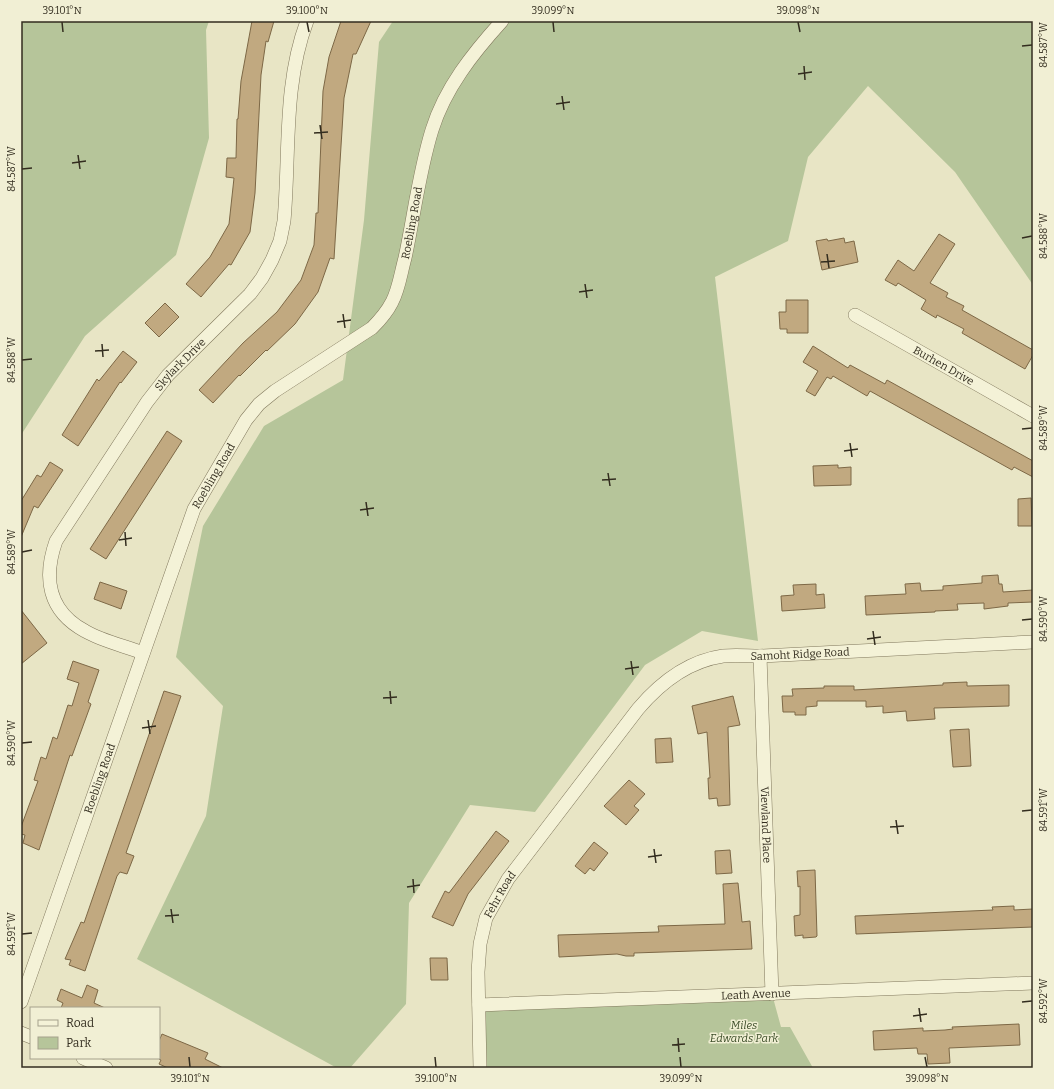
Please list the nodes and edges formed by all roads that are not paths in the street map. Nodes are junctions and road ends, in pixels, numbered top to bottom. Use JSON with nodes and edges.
{"nodes":[{"id":1,"x":307,"y":21,"type":"edge"},
{"id":2,"x":502,"y":21,"type":"edge"},
{"id":3,"x":855,"y":315,"type":"dead end"},
{"id":4,"x":1033,"y":416,"type":"edge"},
{"id":5,"x":1033,"y":642,"type":"edge"},
{"id":6,"x":143,"y":652,"type":"junction"},
{"id":7,"x":760,"y":656,"type":"junction"},
{"id":8,"x":606,"y":752,"type":"joint"},
{"id":9,"x":1033,"y":983,"type":"edge"},
{"id":10,"x":772,"y":994,"type":"junction"},
{"id":11,"x":21,"y":1002,"type":"edge"},
{"id":12,"x":479,"y":1005,"type":"junction"},
{"id":13,"x":86,"y":1059,"type":"edge"},
{"id":14,"x":106,"y":1068,"type":"edge"},
{"id":15,"x":480,"y":1068,"type":"edge"}],
"edges":[{"from":1,"to":6,"type":"street","name":"Skylark Drive"},
{"from":2,"to":6,"type":"street","name":"Roebling Road"},
{"from":3,"to":4,"type":"street","name":"Burhen Drive"},
{"from":5,"to":7,"type":"street","name":"Samoht Ridge Road"},
{"from":6,"to":11,"type":"street","name":"Roebling Road"},
{"from":7,"to":8,"type":"street","name":"Samoht Ridge Road"},
{"from":7,"to":10,"type":"street","name":"Viewland Place"},
{"from":8,"to":12,"type":"street","name":"Fehr Road"},
{"from":9,"to":10,"type":"street","name":"Leath Avenue"},
{"from":10,"to":12,"type":"street","name":"Leath Avenue"},
{"from":12,"to":15,"type":"street","name":"Fehr Road"},
{"from":13,"to":14,"type":"street"}]}
